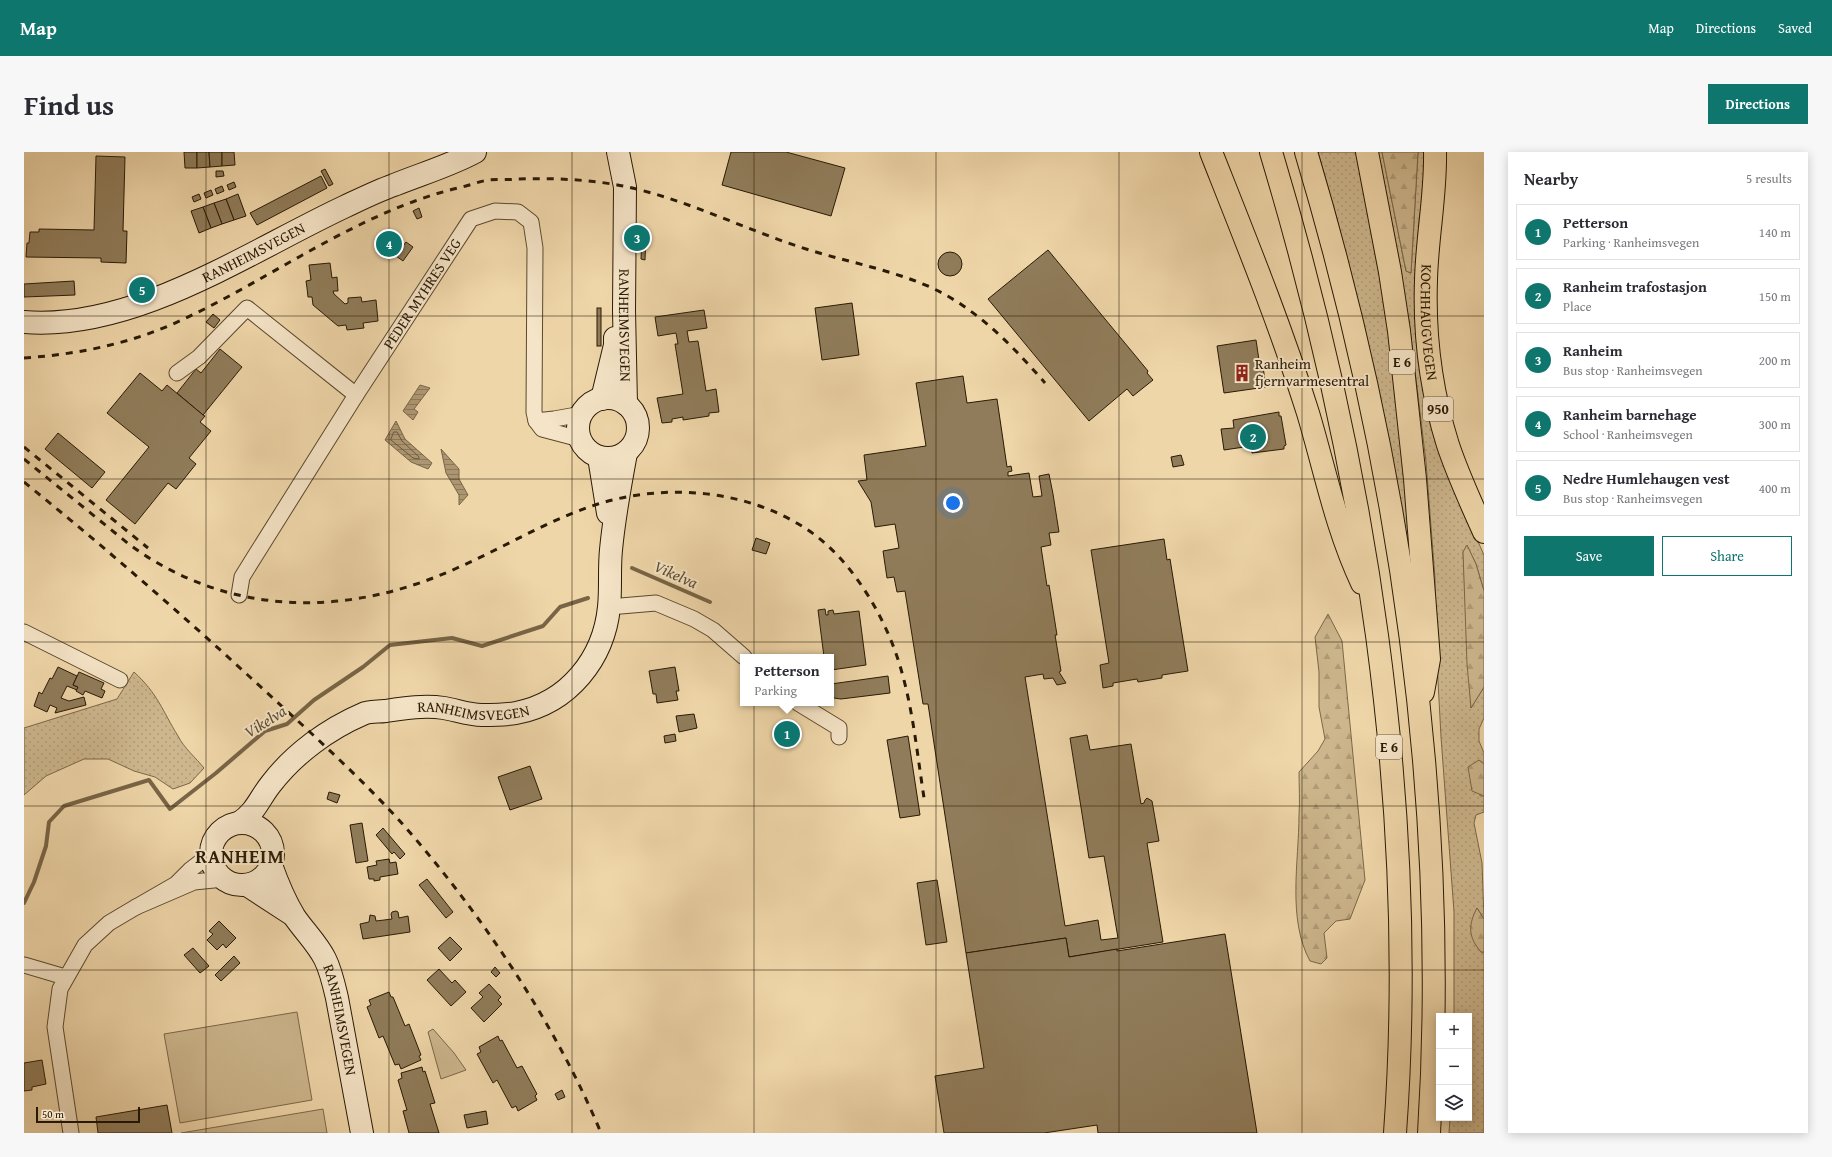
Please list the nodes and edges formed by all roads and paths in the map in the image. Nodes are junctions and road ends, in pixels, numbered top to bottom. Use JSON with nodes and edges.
{"nodes":[{"id":1,"x":475,"y":152,"type":"edge"},
{"id":2,"x":604,"y":152,"type":"edge"},
{"id":3,"x":618,"y":152,"type":"edge"},
{"id":4,"x":1210,"y":152,"type":"edge"},
{"id":5,"x":1270,"y":152,"type":"edge"},
{"id":6,"x":1306,"y":152,"type":"edge"},
{"id":7,"x":1367,"y":152,"type":"edge"},
{"id":8,"x":1435,"y":152,"type":"edge"},
{"id":9,"x":24,"y":322,"type":"edge"},
{"id":10,"x":177,"y":373,"type":"dead end"},
{"id":11,"x":356,"y":395,"type":"junction"},
{"id":12,"x":602,"y":399,"type":"junction"},
{"id":13,"x":626,"y":404,"type":"junction"},
{"id":14,"x":582,"y":414,"type":"junction"},
{"id":15,"x":536,"y":421,"type":"junction"},
{"id":16,"x":580,"y":439,"type":"junction"},
{"id":17,"x":626,"y":453,"type":"junction"},
{"id":18,"x":599,"y":457,"type":"junction"},
{"id":19,"x":1484,"y":532,"type":"edge"},
{"id":20,"x":611,"y":551,"type":"junction"},
{"id":21,"x":238,"y":596,"type":"dead end"},
{"id":22,"x":609,"y":603,"type":"junction"},
{"id":23,"x":1373,"y":607,"type":"junction"},
{"id":24,"x":24,"y":632,"type":"edge"},
{"id":25,"x":741,"y":654,"type":"edge"},
{"id":26,"x":120,"y":680,"type":"dead end"},
{"id":27,"x":803,"y":706,"type":"edge"},
{"id":28,"x":1419,"y":714,"type":"junction"},
{"id":29,"x":839,"y":738,"type":"dead end"},
{"id":30,"x":294,"y":760,"type":"junction"},
{"id":31,"x":239,"y":823,"type":"junction"},
{"id":32,"x":268,"y":836,"type":"junction"},
{"id":33,"x":211,"y":850,"type":"junction"},
{"id":34,"x":271,"y":865,"type":"junction"},
{"id":35,"x":224,"y":879,"type":"junction"},
{"id":36,"x":247,"y":884,"type":"junction"},
{"id":37,"x":136,"y":907,"type":"junction"},
{"id":38,"x":294,"y":916,"type":"junction"},
{"id":39,"x":24,"y":965,"type":"edge"},
{"id":40,"x":65,"y":977,"type":"junction"},
{"id":41,"x":71,"y":1133,"type":"edge"},
{"id":42,"x":362,"y":1133,"type":"edge"},
{"id":43,"x":1395,"y":1133,"type":"edge"},
{"id":44,"x":1429,"y":1133,"type":"edge"}],
"edges":[{"from":1,"to":9,"type":"street","name":"RANHEIMSVEGEN"},
{"from":2,"to":12,"type":"street","name":"RANHEIMSVEGEN"},
{"from":3,"to":13,"type":"street","name":"RANHEIMSVEGEN"},
{"from":4,"to":23,"type":"main road","number":"E 6"},
{"from":5,"to":23,"type":"main road","number":"E 6"},
{"from":6,"to":28,"type":"main road","number":"E 6"},
{"from":7,"to":28,"type":"main road","number":"E 6"},
{"from":8,"to":19,"type":"main road","name":"KOCHHAUGVEGEN","number":"950"},
{"from":10,"to":11,"type":"street"},
{"from":11,"to":15,"type":"street","name":"PEDER MYHRES VEG"},
{"from":11,"to":21,"type":"street","name":"PEDER MYHRES VEG"},
{"from":12,"to":13,"type":"street"},
{"from":12,"to":14,"type":"street"},
{"from":13,"to":17,"type":"street"},
{"from":14,"to":15,"type":"street"},
{"from":14,"to":16,"type":"street"},
{"from":15,"to":16,"type":"street"},
{"from":16,"to":18,"type":"street"},
{"from":17,"to":18,"type":"street"},
{"from":17,"to":20,"type":"street","name":"RANHEIMSVEGEN"},
{"from":18,"to":20,"type":"street","name":"RANHEIMSVEGEN"},
{"from":20,"to":22,"type":"street","name":"RANHEIMSVEGEN"},
{"from":22,"to":25,"type":"street"},
{"from":22,"to":30,"type":"street","name":"RANHEIMSVEGEN"},
{"from":23,"to":43,"type":"main road","number":"E 6"},
{"from":24,"to":26,"type":"street"},
{"from":27,"to":29,"type":"street"},
{"from":28,"to":44,"type":"main road","number":"E 6"},
{"from":30,"to":31,"type":"street","name":"RANHEIMSVEGEN"},
{"from":30,"to":32,"type":"street","name":"RANHEIMSVEGEN"},
{"from":31,"to":32,"type":"street"},
{"from":31,"to":33,"type":"street"},
{"from":32,"to":34,"type":"street"},
{"from":33,"to":35,"type":"street"},
{"from":33,"to":37,"type":"street"},
{"from":34,"to":36,"type":"street"},
{"from":34,"to":38,"type":"street","name":"RANHEIMSVEGEN"},
{"from":35,"to":36,"type":"street"},
{"from":35,"to":37,"type":"street"},
{"from":36,"to":38,"type":"street","name":"RANHEIMSVEGEN"},
{"from":37,"to":40,"type":"street"},
{"from":38,"to":42,"type":"street","name":"RANHEIMSVEGEN"},
{"from":39,"to":40,"type":"street"},
{"from":40,"to":41,"type":"street"}]}
